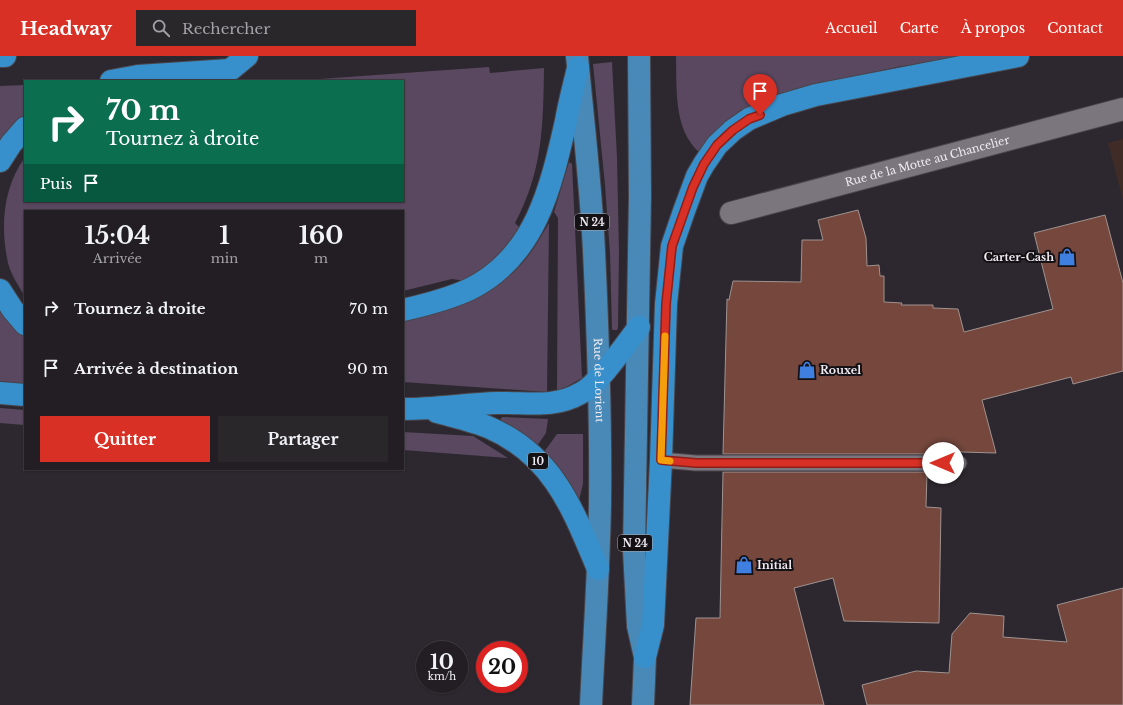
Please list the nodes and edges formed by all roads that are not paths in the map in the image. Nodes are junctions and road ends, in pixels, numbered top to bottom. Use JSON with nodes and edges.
{"nodes":[{"id":1,"x":0,"y":56,"type":"edge"},
{"id":2,"x":6,"y":56,"type":"edge"},
{"id":3,"x":247,"y":56,"type":"edge"},
{"id":4,"x":639,"y":56,"type":"edge"},
{"id":5,"x":1018,"y":56,"type":"edge"},
{"id":6,"x":578,"y":62,"type":"edge"},
{"id":7,"x":116,"y":80,"type":"edge"},
{"id":8,"x":1123,"y":110,"type":"edge"},
{"id":9,"x":24,"y":129,"type":"edge"},
{"id":10,"x":0,"y":161,"type":"edge"},
{"id":11,"x":731,"y":213,"type":"dead end"},
{"id":12,"x":0,"y":290,"type":"edge"},
{"id":13,"x":404,"y":310,"type":"edge"},
{"id":14,"x":24,"y":323,"type":"edge"},
{"id":15,"x":639,"y":327,"type":"junction"},
{"id":16,"x":599,"y":378,"type":"junction"},
{"id":17,"x":0,"y":392,"type":"edge"},
{"id":18,"x":24,"y":395,"type":"edge"},
{"id":19,"x":404,"y":408,"type":"edge"},
{"id":20,"x":427,"y":409,"type":"junction"},
{"id":21,"x":661,"y":460,"type":"junction"},
{"id":22,"x":959,"y":463,"type":"dead end"},
{"id":23,"x":598,"y":569,"type":"junction"},
{"id":24,"x":645,"y":658,"type":"junction"},
{"id":25,"x":591,"y":705,"type":"edge"},
{"id":26,"x":643,"y":705,"type":"edge"}],
"edges":[{"from":1,"to":2,"type":"highway"},
{"from":3,"to":7,"type":"highway"},
{"from":4,"to":15,"type":"main road","number":"N 24"},
{"from":5,"to":21,"type":"highway"},
{"from":6,"to":13,"type":"highway"},
{"from":6,"to":16,"type":"main road","name":"Rue de Lorient","number":"N 24"},
{"from":8,"to":11,"type":"street","name":"Rue de la Motte au Chancelier"},
{"from":9,"to":10,"type":"highway"},
{"from":12,"to":14,"type":"highway"},
{"from":15,"to":16,"type":"highway"},
{"from":15,"to":24,"type":"main road","number":"N 24"},
{"from":16,"to":20,"type":"highway"},
{"from":16,"to":23,"type":"main road","name":"Rue de Lorient","number":"N 24"},
{"from":17,"to":18,"type":"highway"},
{"from":19,"to":20,"type":"highway","number":"10"},
{"from":20,"to":23,"type":"highway","number":"10"},
{"from":21,"to":22,"type":"lane"},
{"from":21,"to":24,"type":"highway"},
{"from":23,"to":25,"type":"main road","name":"Rue de Lorient","number":"N 24"},
{"from":24,"to":26,"type":"main road","number":"N 24"}]}
